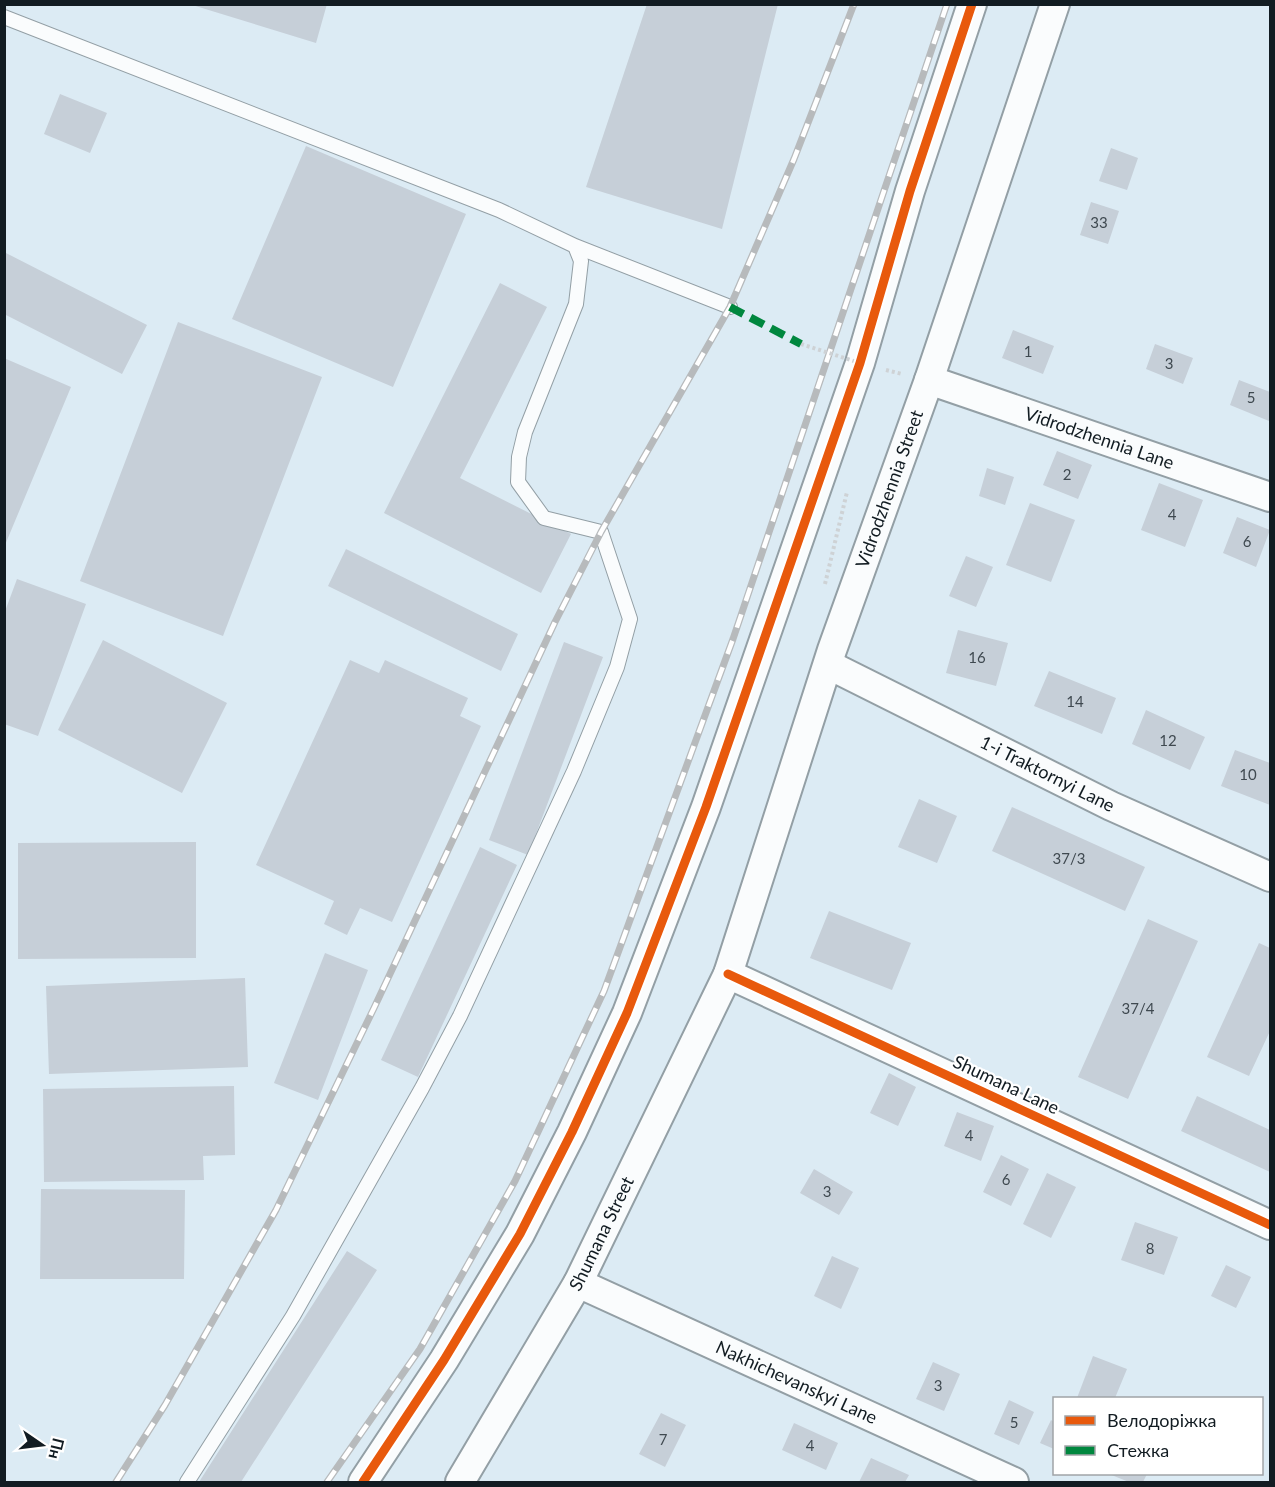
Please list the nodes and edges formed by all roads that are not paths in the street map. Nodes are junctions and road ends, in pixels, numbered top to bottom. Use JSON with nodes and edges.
{"nodes":[{"id":1,"x":972,"y":4,"type":"edge"},
{"id":2,"x":1055,"y":4,"type":"edge"},
{"id":3,"x":4,"y":17,"type":"edge"},
{"id":4,"x":575,"y":246,"type":"junction"},
{"id":5,"x":730,"y":307,"type":"dead end"},
{"id":6,"x":929,"y":380,"type":"junction"},
{"id":7,"x":1270,"y":497,"type":"edge"},
{"id":8,"x":829,"y":666,"type":"junction"},
{"id":9,"x":1270,"y":877,"type":"edge"},
{"id":10,"x":728,"y":974,"type":"junction"},
{"id":11,"x":1270,"y":1225,"type":"edge"},
{"id":12,"x":578,"y":1283,"type":"junction"},
{"id":13,"x":187,"y":1482,"type":"edge"},
{"id":14,"x":363,"y":1482,"type":"edge"},
{"id":15,"x":460,"y":1482,"type":"edge"},
{"id":16,"x":1014,"y":1482,"type":"edge"}],
"edges":[{"from":1,"to":14,"type":"street"},
{"from":2,"to":6,"type":"street","name":"Vidrodzhennia Street"},
{"from":3,"to":4,"type":"lane"},
{"from":4,"to":5,"type":"lane"},
{"from":4,"to":13,"type":"lane"},
{"from":6,"to":7,"type":"street","name":"Vidrodzhennia Lane"},
{"from":6,"to":8,"type":"street","name":"Vidrodzhennia Street"},
{"from":8,"to":9,"type":"street","name":"1-i Traktornyi Lane"},
{"from":8,"to":10,"type":"street","name":"Vidrodzhennia Street"},
{"from":10,"to":11,"type":"street","name":"Shumana Lane"},
{"from":10,"to":12,"type":"street","name":"Shumana Street"},
{"from":12,"to":15,"type":"street","name":"Shumana Street"},
{"from":12,"to":16,"type":"street","name":"Nakhichevanskyi Lane"}]}
